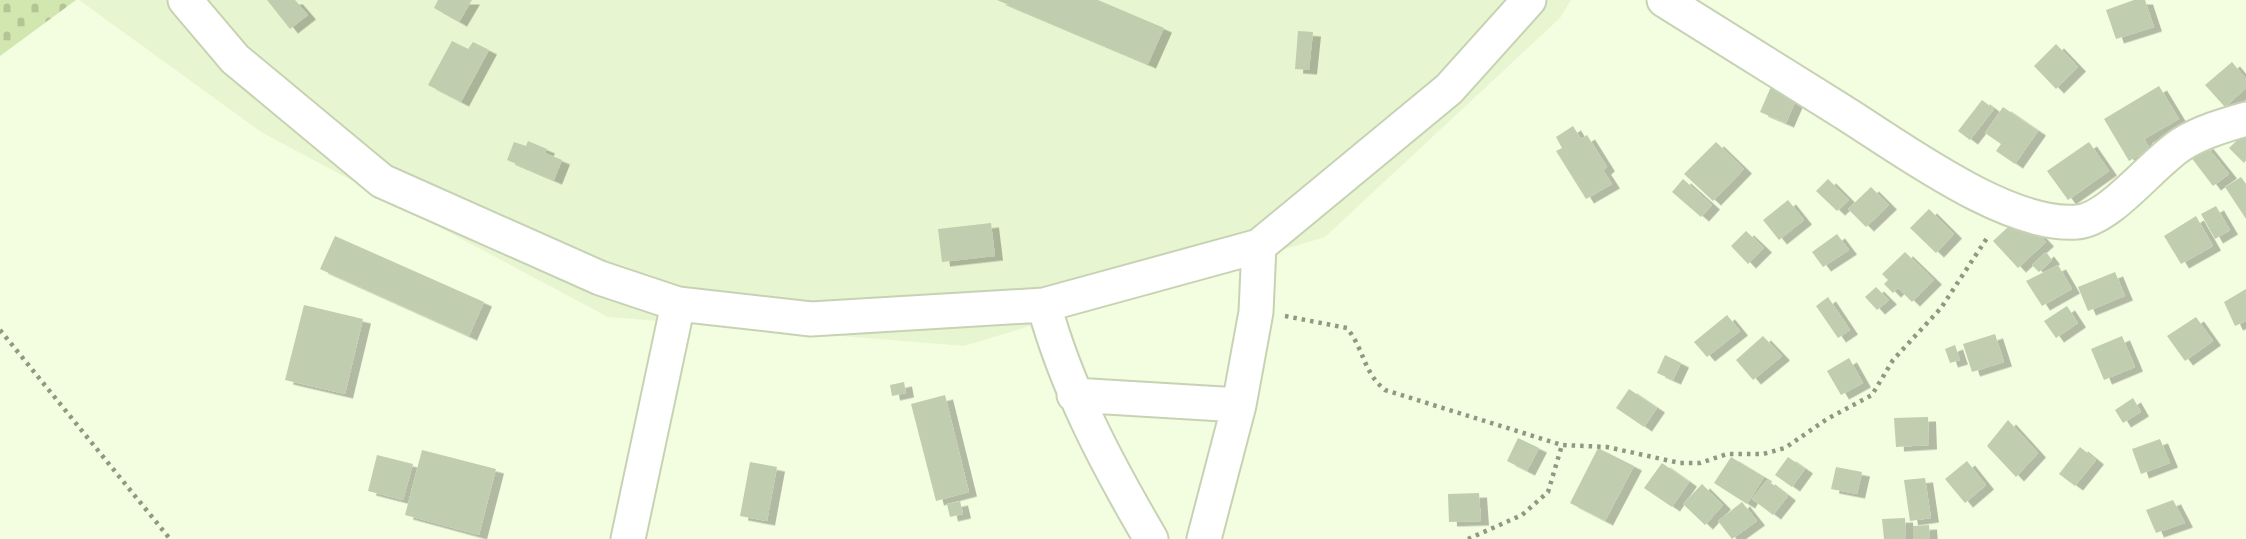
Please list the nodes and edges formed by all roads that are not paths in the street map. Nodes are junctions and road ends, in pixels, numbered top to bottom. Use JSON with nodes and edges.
{"nodes":[{"id":1,"x":185,"y":0,"type":"edge"},
{"id":2,"x":1529,"y":0,"type":"edge"},
{"id":3,"x":1664,"y":0,"type":"edge"},
{"id":4,"x":2246,"y":119,"type":"edge"},
{"id":5,"x":1259,"y":246,"type":"junction"},
{"id":6,"x":678,"y":304,"type":"junction"},
{"id":7,"x":1044,"y":305,"type":"junction"},
{"id":8,"x":1074,"y":394,"type":"junction"},
{"id":9,"x":1239,"y":405,"type":"junction"},
{"id":10,"x":628,"y":539,"type":"edge"},
{"id":11,"x":1151,"y":539,"type":"edge"},
{"id":12,"x":1204,"y":539,"type":"edge"}],
"edges":[{"from":1,"to":6,"type":"street"},
{"from":2,"to":5,"type":"street"},
{"from":3,"to":4,"type":"street"},
{"from":5,"to":7,"type":"street"},
{"from":5,"to":9,"type":"street"},
{"from":6,"to":7,"type":"street"},
{"from":6,"to":10,"type":"street"},
{"from":7,"to":8,"type":"street"},
{"from":8,"to":9,"type":"street"},
{"from":8,"to":11,"type":"street"},
{"from":9,"to":12,"type":"street"}]}
